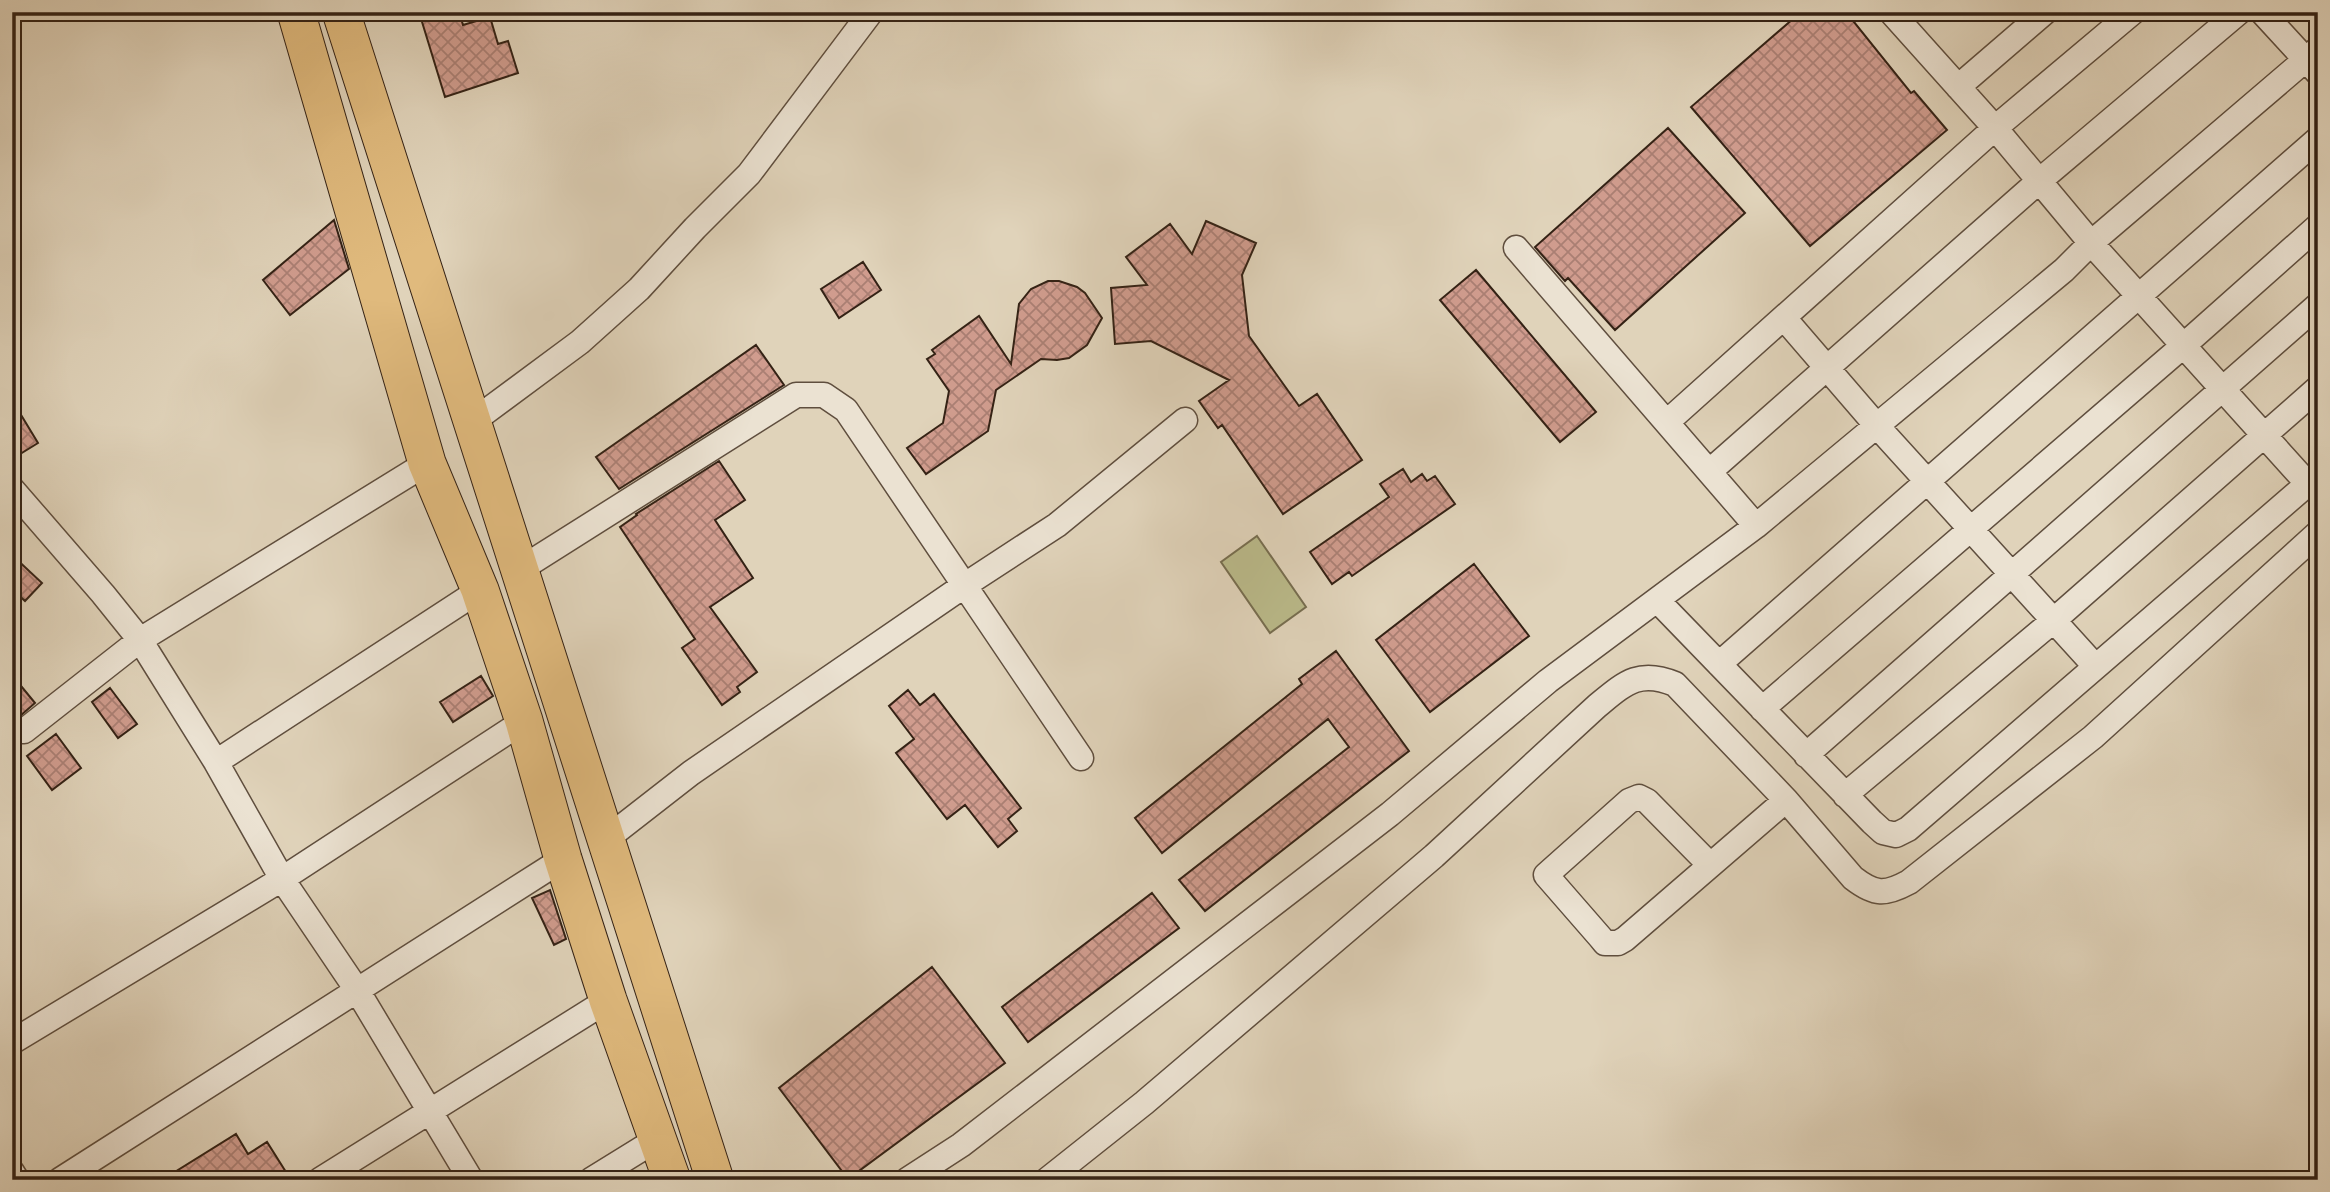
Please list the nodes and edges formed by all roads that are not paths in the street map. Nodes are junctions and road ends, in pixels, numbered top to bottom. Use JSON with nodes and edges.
{"nodes":[{"id":1,"x":296,"y":12,"type":"edge"},
{"id":2,"x":341,"y":12,"type":"edge"},
{"id":3,"x":871,"y":12,"type":"edge"},
{"id":4,"x":1891,"y":12,"type":"edge"},
{"id":5,"x":2045,"y":12,"type":"edge"},
{"id":6,"x":2133,"y":12,"type":"edge"},
{"id":7,"x":2239,"y":12,"type":"edge"},
{"id":8,"x":2262,"y":12,"type":"edge"},
{"id":9,"x":2314,"y":60,"type":"edge"},
{"id":10,"x":1958,"y":87,"type":"junction"},
{"id":11,"x":1995,"y":128,"type":"junction"},
{"id":12,"x":2318,"y":139,"type":"edge"},
{"id":13,"x":2038,"y":183,"type":"junction"},
{"id":14,"x":2318,"y":226,"type":"edge"},
{"id":15,"x":2091,"y":243,"type":"junction"},
{"id":16,"x":1516,"y":248,"type":"dead end"},
{"id":17,"x":2139,"y":296,"type":"junction"},
{"id":18,"x":2318,"y":305,"type":"edge"},
{"id":19,"x":1784,"y":317,"type":"junction"},
{"id":20,"x":2183,"y":346,"type":"junction"},
{"id":21,"x":1826,"y":368,"type":"junction"},
{"id":22,"x":2318,"y":387,"type":"edge"},
{"id":23,"x":2222,"y":389,"type":"junction"},
{"id":24,"x":1185,"y":420,"type":"dead end"},
{"id":25,"x":472,"y":422,"type":"junction"},
{"id":26,"x":1667,"y":422,"type":"junction"},
{"id":27,"x":1877,"y":426,"type":"junction"},
{"id":28,"x":2263,"y":434,"type":"junction"},
{"id":29,"x":427,"y":463,"type":"junction"},
{"id":30,"x":1710,"y":471,"type":"junction"},
{"id":31,"x":2313,"y":480,"type":"edge"},
{"id":32,"x":1928,"y":482,"type":"junction"},
{"id":33,"x":12,"y":489,"type":"edge"},
{"id":34,"x":1756,"y":526,"type":"junction"},
{"id":35,"x":1970,"y":529,"type":"junction"},
{"id":36,"x":2318,"y":533,"type":"edge"},
{"id":37,"x":519,"y":570,"type":"junction"},
{"id":38,"x":2011,"y":575,"type":"junction"},
{"id":39,"x":965,"y":585,"type":"junction"},
{"id":40,"x":480,"y":590,"type":"junction"},
{"id":41,"x":1657,"y":600,"type":"junction"},
{"id":42,"x":2053,"y":621,"type":"junction"},
{"id":43,"x":140,"y":640,"type":"junction"},
{"id":44,"x":1719,"y":664,"type":"junction"},
{"id":45,"x":2095,"y":666,"type":"junction"},
{"id":46,"x":1762,"y":709,"type":"junction"},
{"id":47,"x":524,"y":721,"type":"junction"},
{"id":48,"x":24,"y":731,"type":"dead end"},
{"id":49,"x":1807,"y":755,"type":"junction"},
{"id":50,"x":1081,"y":758,"type":"dead end"},
{"id":51,"x":216,"y":762,"type":"junction"},
{"id":52,"x":1845,"y":795,"type":"junction"},
{"id":53,"x":1786,"y":800,"type":"junction"},
{"id":54,"x":605,"y":840,"type":"junction"},
{"id":55,"x":563,"y":859,"type":"junction"},
{"id":56,"x":1710,"y":865,"type":"junction"},
{"id":57,"x":282,"y":879,"type":"junction"},
{"id":58,"x":356,"y":990,"type":"junction"},
{"id":59,"x":608,"y":1000,"type":"junction"},
{"id":60,"x":12,"y":1042,"type":"edge"},
{"id":61,"x":429,"y":1110,"type":"junction"},
{"id":62,"x":659,"y":1138,"type":"junction"},
{"id":63,"x":12,"y":1172,"type":"edge"},
{"id":64,"x":17,"y":1180,"type":"edge"},
{"id":65,"x":60,"y":1180,"type":"edge"},
{"id":66,"x":320,"y":1180,"type":"edge"},
{"id":67,"x":471,"y":1180,"type":"edge"},
{"id":68,"x":591,"y":1180,"type":"edge"},
{"id":69,"x":673,"y":1180,"type":"edge"},
{"id":70,"x":715,"y":1180,"type":"edge"},
{"id":71,"x":907,"y":1180,"type":"edge"},
{"id":72,"x":1047,"y":1180,"type":"edge"}],
"edges":[{"from":1,"to":29,"type":"highway"},
{"from":2,"to":25,"type":"highway"},
{"from":3,"to":25,"type":"street"},
{"from":4,"to":10,"type":"street"},
{"from":5,"to":10,"type":"street"},
{"from":6,"to":11,"type":"street"},
{"from":7,"to":13,"type":"street"},
{"from":8,"to":9,"type":"street"},
{"from":9,"to":15,"type":"street"},
{"from":10,"to":11,"type":"street"},
{"from":11,"to":13,"type":"street"},
{"from":11,"to":19,"type":"street"},
{"from":12,"to":17,"type":"street"},
{"from":13,"to":15,"type":"street"},
{"from":13,"to":21,"type":"street"},
{"from":14,"to":20,"type":"street"},
{"from":15,"to":17,"type":"street"},
{"from":15,"to":27,"type":"street"},
{"from":16,"to":26,"type":"street"},
{"from":17,"to":20,"type":"street"},
{"from":17,"to":32,"type":"street"},
{"from":18,"to":23,"type":"street"},
{"from":19,"to":21,"type":"street"},
{"from":19,"to":26,"type":"street"},
{"from":20,"to":23,"type":"street"},
{"from":20,"to":35,"type":"street"},
{"from":21,"to":27,"type":"street"},
{"from":21,"to":30,"type":"street"},
{"from":22,"to":28,"type":"street"},
{"from":23,"to":28,"type":"street"},
{"from":23,"to":38,"type":"street"},
{"from":24,"to":39,"type":"street"},
{"from":25,"to":37,"type":"highway"},
{"from":26,"to":30,"type":"street"},
{"from":27,"to":32,"type":"street"},
{"from":27,"to":34,"type":"street"},
{"from":28,"to":31,"type":"street"},
{"from":28,"to":42,"type":"street"},
{"from":29,"to":40,"type":"highway"},
{"from":29,"to":43,"type":"street"},
{"from":30,"to":34,"type":"street"},
{"from":31,"to":45,"type":"street"},
{"from":32,"to":35,"type":"street"},
{"from":32,"to":44,"type":"street"},
{"from":33,"to":43,"type":"street"},
{"from":34,"to":41,"type":"street"},
{"from":35,"to":38,"type":"street"},
{"from":35,"to":46,"type":"street"},
{"from":36,"to":53,"type":"street"},
{"from":37,"to":39,"type":"street"},
{"from":37,"to":54,"type":"highway"},
{"from":38,"to":42,"type":"street"},
{"from":38,"to":49,"type":"street"},
{"from":39,"to":50,"type":"street"},
{"from":39,"to":54,"type":"street"},
{"from":40,"to":47,"type":"highway"},
{"from":40,"to":51,"type":"street"},
{"from":41,"to":44,"type":"street"},
{"from":41,"to":71,"type":"street"},
{"from":42,"to":45,"type":"street"},
{"from":42,"to":52,"type":"street"},
{"from":43,"to":48,"type":"street"},
{"from":43,"to":51,"type":"street"},
{"from":44,"to":46,"type":"street"},
{"from":45,"to":52,"type":"street"},
{"from":46,"to":49,"type":"street"},
{"from":47,"to":55,"type":"highway"},
{"from":47,"to":57,"type":"street"},
{"from":49,"to":52,"type":"street"},
{"from":51,"to":57,"type":"street"},
{"from":53,"to":56,"type":"street"},
{"from":53,"to":72,"type":"street"},
{"from":54,"to":70,"type":"highway"},
{"from":55,"to":58,"type":"street"},
{"from":55,"to":59,"type":"highway"},
{"from":56,"to":56,"type":"street"},
{"from":57,"to":58,"type":"street"},
{"from":57,"to":60,"type":"street"},
{"from":58,"to":61,"type":"street"},
{"from":58,"to":65,"type":"street"},
{"from":59,"to":61,"type":"street"},
{"from":59,"to":62,"type":"highway"},
{"from":61,"to":66,"type":"street"},
{"from":61,"to":67,"type":"street"},
{"from":62,"to":68,"type":"street"},
{"from":62,"to":69,"type":"highway"},
{"from":63,"to":64,"type":"street"}]}
